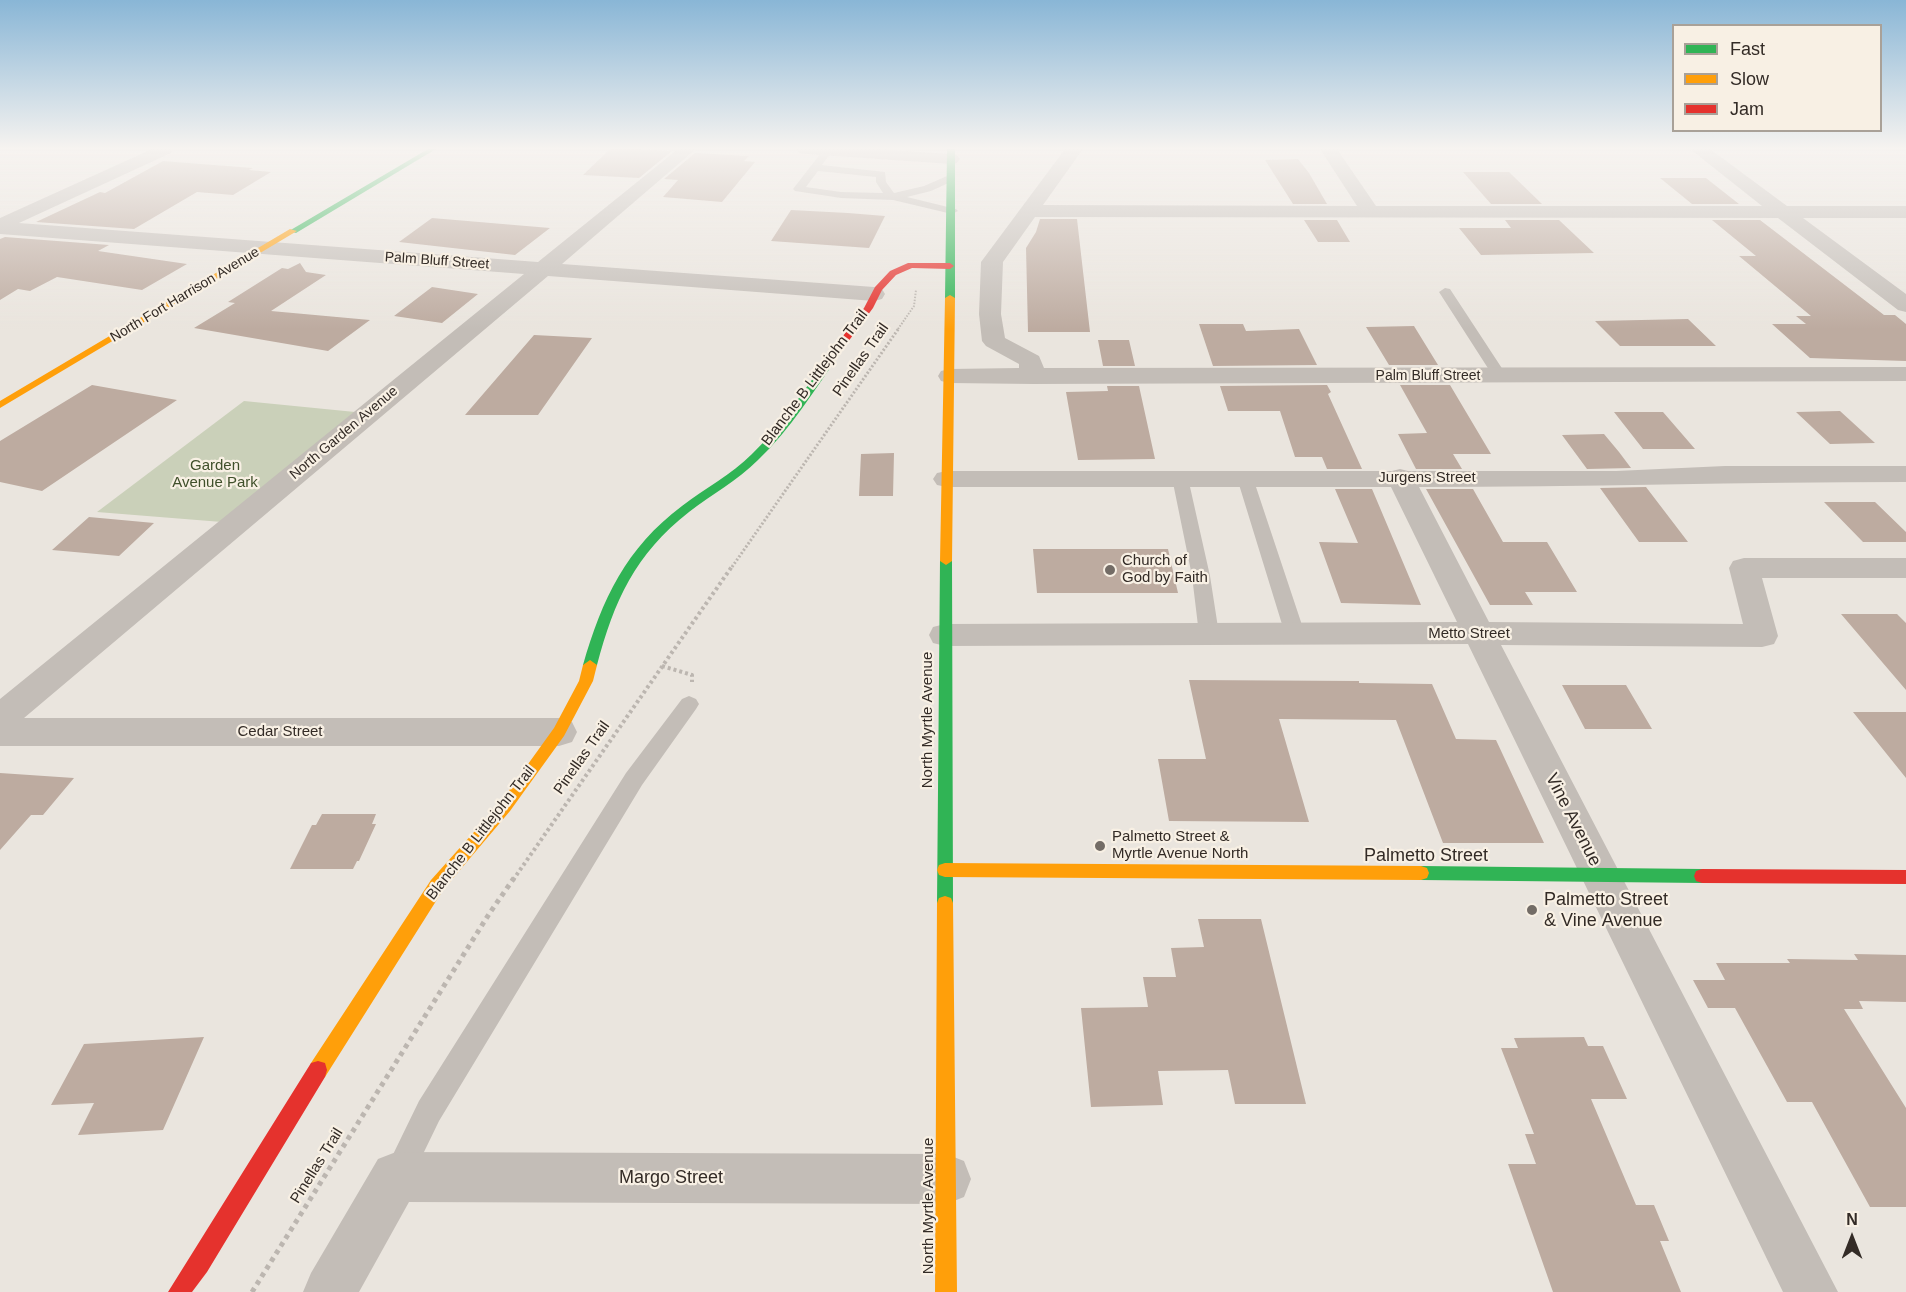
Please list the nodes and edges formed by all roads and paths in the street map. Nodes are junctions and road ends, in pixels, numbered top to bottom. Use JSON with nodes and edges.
{"nodes":[{"id":1,"x":36,"y":209,"type":"edge"},
{"id":2,"x":330,"y":209,"type":"edge"},
{"id":3,"x":614,"y":209,"type":"edge"},
{"id":4,"x":945,"y":209,"type":"edge"},
{"id":5,"x":1369,"y":209,"type":"edge"},
{"id":6,"x":1781,"y":209,"type":"edge"},
{"id":7,"x":952,"y":211,"type":"joint"},
{"id":8,"x":1029,"y":211,"type":"joint"},
{"id":9,"x":1371,"y":212,"type":"junction"},
{"id":10,"x":1785,"y":212,"type":"junction"},
{"id":11,"x":1906,"y":212,"type":"edge"},
{"id":12,"x":0,"y":226,"type":"edge"},
{"id":13,"x":265,"y":248,"type":"junction"},
{"id":14,"x":918,"y":266,"type":"junction"},
{"id":15,"x":950,"y":266,"type":"junction"},
{"id":16,"x":542,"y":268,"type":"junction"},
{"id":17,"x":1445,"y":292,"type":"dead end"},
{"id":18,"x":874,"y":294,"type":"junction"},
{"id":19,"x":1906,"y":305,"type":"edge"},
{"id":20,"x":1906,"y":374,"type":"edge"},
{"id":21,"x":950,"y":376,"type":"junction"},
{"id":22,"x":1500,"y":376,"type":"junction"},
{"id":23,"x":1033,"y":377,"type":"junction"},
{"id":24,"x":0,"y":405,"type":"edge"},
{"id":25,"x":1906,"y":474,"type":"edge"},
{"id":26,"x":1400,"y":477,"type":"junction"},
{"id":27,"x":947,"y":478,"type":"junction"},
{"id":28,"x":1180,"y":478,"type":"junction"},
{"id":29,"x":1245,"y":478,"type":"junction"},
{"id":30,"x":1906,"y":568,"type":"edge"},
{"id":31,"x":1479,"y":633,"type":"junction"},
{"id":32,"x":1209,"y":634,"type":"junction"},
{"id":33,"x":1295,"y":634,"type":"junction"},
{"id":34,"x":945,"y":635,"type":"junction"},
{"id":35,"x":689,"y":704,"type":"dead end"},
{"id":36,"x":0,"y":719,"type":"edge"},
{"id":37,"x":0,"y":732,"type":"edge"},
{"id":38,"x":559,"y":732,"type":"junction"},
{"id":39,"x":945,"y":870,"type":"junction"},
{"id":40,"x":1601,"y":876,"type":"junction"},
{"id":41,"x":1906,"y":877,"type":"edge"},
{"id":42,"x":396,"y":1177,"type":"junction"},
{"id":43,"x":946,"y":1179,"type":"junction"},
{"id":44,"x":179,"y":1292,"type":"edge"},
{"id":45,"x":252,"y":1292,"type":"edge"},
{"id":46,"x":330,"y":1292,"type":"edge"},
{"id":47,"x":946,"y":1292,"type":"edge"},
{"id":48,"x":1810,"y":1292,"type":"edge"}],
"edges":[{"from":1,"to":12,"type":"street"},
{"from":2,"to":13,"type":"street","name":"North Fort Harrison Avenue"},
{"from":3,"to":16,"type":"street","name":"North Garden Avenue"},
{"from":4,"to":7,"type":"lane"},
{"from":5,"to":9,"type":"street"},
{"from":6,"to":10,"type":"street"},
{"from":7,"to":15,"type":"street","name":"North Myrtle Avenue"},
{"from":8,"to":9,"type":"street"},
{"from":8,"to":23,"type":"street"},
{"from":9,"to":10,"type":"street"},
{"from":10,"to":11,"type":"street"},
{"from":10,"to":19,"type":"street"},
{"from":12,"to":13,"type":"street","name":"Palm Bluff Street"},
{"from":13,"to":16,"type":"street","name":"Palm Bluff Street"},
{"from":13,"to":24,"type":"street","name":"North Fort Harrison Avenue"},
{"from":14,"to":15,"type":"street","name":"Blanche B Littlejohn Trail"},
{"from":14,"to":18,"type":"street","name":"Blanche B Littlejohn Trail"},
{"from":14,"to":45,"type":"path","name":"Pinellas Trail"},
{"from":15,"to":21,"type":"street","name":"North Myrtle Avenue"},
{"from":16,"to":18,"type":"street","name":"Palm Bluff Street"},
{"from":16,"to":36,"type":"street","name":"North Garden Avenue"},
{"from":17,"to":22,"type":"lane"},
{"from":18,"to":38,"type":"street","name":"Blanche B Littlejohn Trail"},
{"from":20,"to":22,"type":"street","name":"Palm Bluff Street"},
{"from":21,"to":23,"type":"street","name":"Palm Bluff Street"},
{"from":21,"to":27,"type":"street","name":"North Myrtle Avenue"},
{"from":22,"to":23,"type":"street","name":"Palm Bluff Street"},
{"from":25,"to":26,"type":"street","name":"Jurgens Street"},
{"from":26,"to":29,"type":"street","name":"Jurgens Street"},
{"from":26,"to":31,"type":"street","name":"Vine Avenue"},
{"from":27,"to":28,"type":"street","name":"Jurgens Street"},
{"from":27,"to":34,"type":"street","name":"North Myrtle Avenue"},
{"from":28,"to":29,"type":"street","name":"Jurgens Street"},
{"from":28,"to":32,"type":"lane"},
{"from":29,"to":33,"type":"lane"},
{"from":30,"to":31,"type":"street","name":"Metto Street"},
{"from":31,"to":33,"type":"street","name":"Metto Street"},
{"from":31,"to":40,"type":"street","name":"Vine Avenue"},
{"from":32,"to":33,"type":"street","name":"Metto Street"},
{"from":32,"to":34,"type":"street","name":"Metto Street"},
{"from":34,"to":39,"type":"street","name":"North Myrtle Avenue"},
{"from":35,"to":42,"type":"lane"},
{"from":37,"to":38,"type":"street","name":"Cedar Street"},
{"from":38,"to":44,"type":"street","name":"Blanche B Littlejohn Trail"},
{"from":39,"to":40,"type":"street","name":"Palmetto Street"},
{"from":39,"to":43,"type":"street","name":"North Myrtle Avenue"},
{"from":40,"to":41,"type":"street","name":"Palmetto Street"},
{"from":40,"to":48,"type":"street","name":"Vine Avenue"},
{"from":42,"to":43,"type":"street","name":"Margo Street"},
{"from":42,"to":46,"type":"street"},
{"from":43,"to":47,"type":"street","name":"North Myrtle Avenue"}]}
